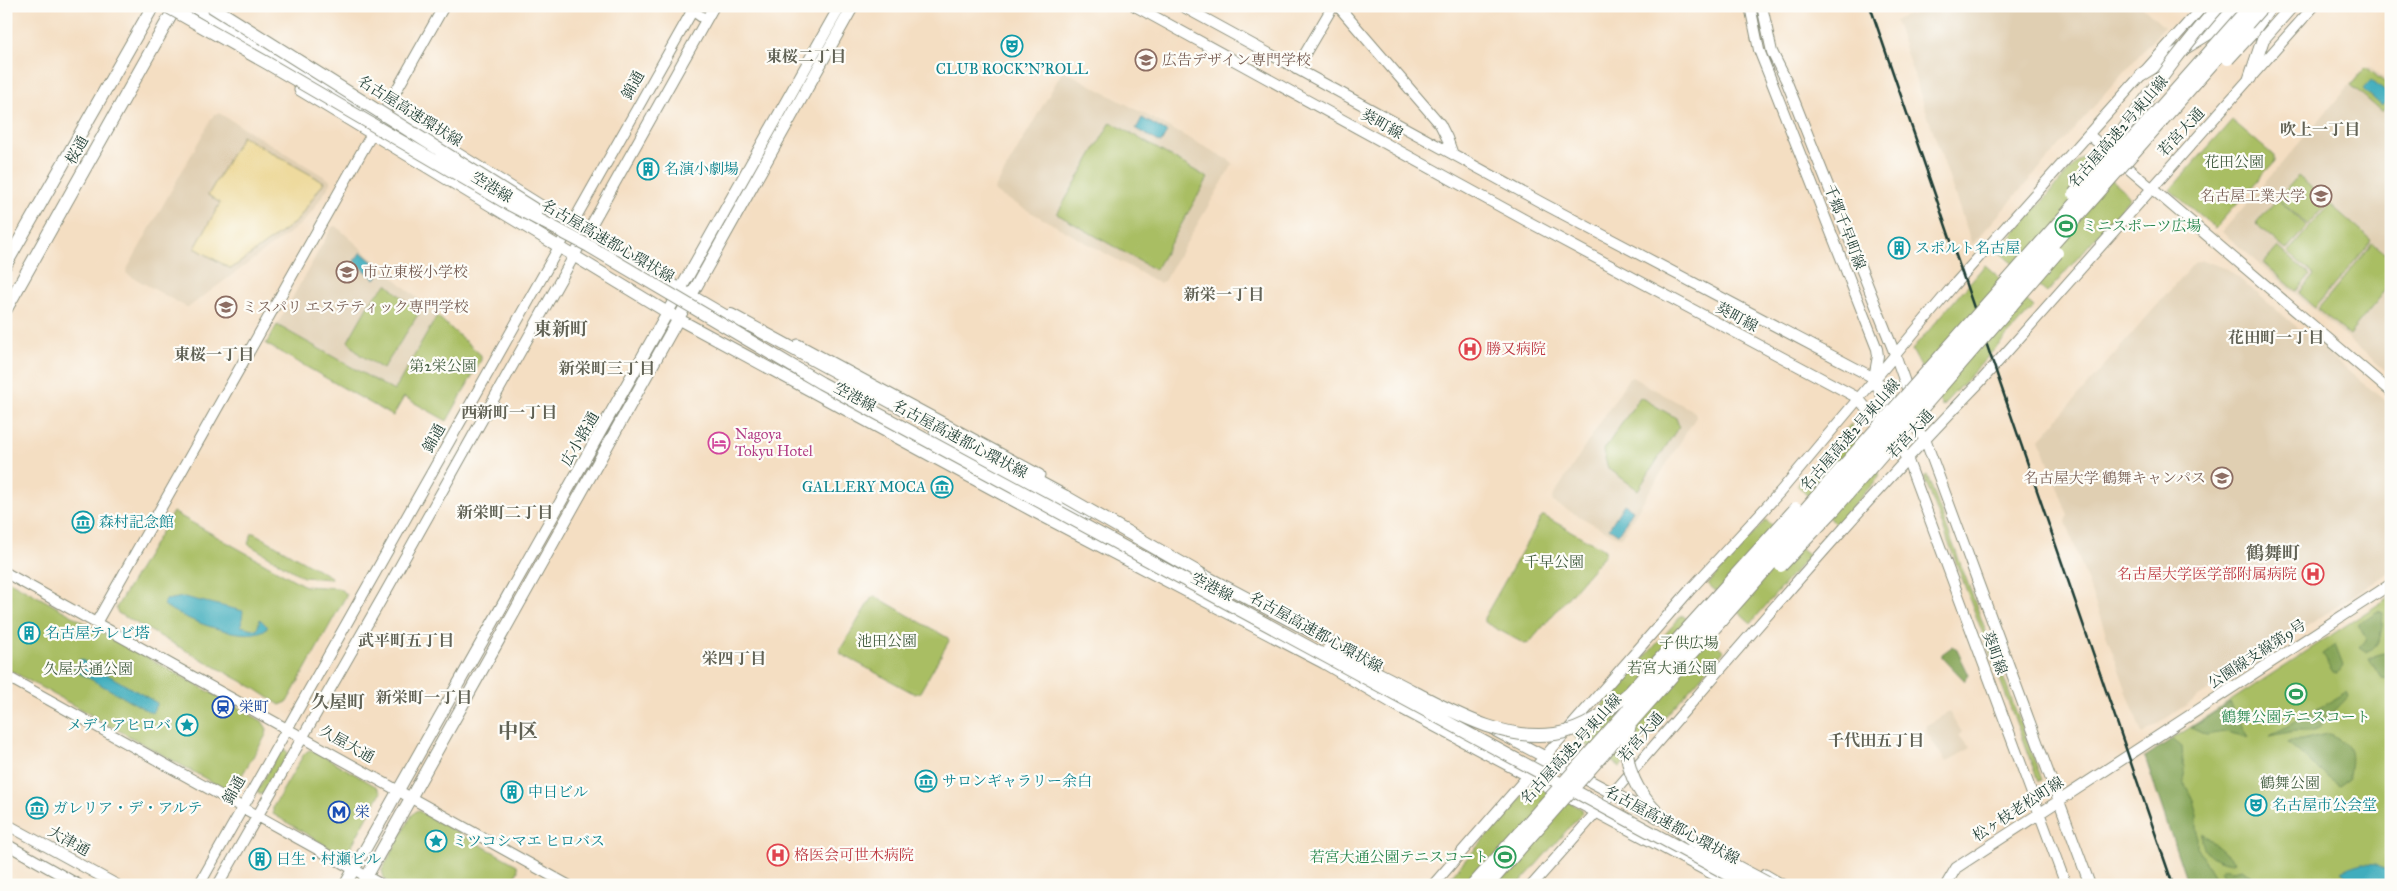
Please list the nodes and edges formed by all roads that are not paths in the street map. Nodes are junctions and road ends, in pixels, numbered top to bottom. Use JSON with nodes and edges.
{"nodes":[{"id":1,"x":153,"y":6,"type":"edge"},
{"id":2,"x":219,"y":6,"type":"edge"},
{"id":3,"x":444,"y":6,"type":"edge"},
{"id":4,"x":714,"y":6,"type":"edge"},
{"id":5,"x":840,"y":6,"type":"edge"},
{"id":6,"x":853,"y":6,"type":"edge"},
{"id":7,"x":1135,"y":6,"type":"edge"},
{"id":8,"x":1182,"y":6,"type":"edge"},
{"id":9,"x":1333,"y":6,"type":"edge"},
{"id":10,"x":1338,"y":6,"type":"edge"},
{"id":11,"x":1750,"y":6,"type":"edge"},
{"id":12,"x":1762,"y":6,"type":"edge"},
{"id":13,"x":2203,"y":6,"type":"edge"},
{"id":14,"x":2219,"y":6,"type":"edge"},
{"id":15,"x":2234,"y":6,"type":"edge"},
{"id":16,"x":2250,"y":6,"type":"edge"},
{"id":17,"x":2263,"y":6,"type":"edge"},
{"id":18,"x":2271,"y":6,"type":"edge"},
{"id":19,"x":2292,"y":6,"type":"edge"},
{"id":20,"x":2314,"y":6,"type":"edge"},
{"id":21,"x":201,"y":7,"type":"edge"},
{"id":22,"x":170,"y":8,"type":"edge"},
{"id":23,"x":691,"y":8,"type":"edge"},
{"id":24,"x":706,"y":20,"type":"junction"},
{"id":25,"x":2215,"y":66,"type":"junction"},
{"id":26,"x":1296,"y":69,"type":"junction"},
{"id":27,"x":2142,"y":74,"type":"junction"},
{"id":28,"x":2250,"y":78,"type":"junction"},
{"id":29,"x":383,"y":115,"type":"junction"},
{"id":30,"x":374,"y":134,"type":"junction"},
{"id":31,"x":2089,"y":135,"type":"junction"},
{"id":32,"x":1452,"y":152,"type":"junction"},
{"id":33,"x":490,"y":172,"type":"joint"},
{"id":34,"x":2150,"y":188,"type":"junction"},
{"id":35,"x":573,"y":223,"type":"junction"},
{"id":36,"x":2076,"y":225,"type":"junction"},
{"id":37,"x":586,"y":234,"type":"junction"},
{"id":38,"x":559,"y":246,"type":"junction"},
{"id":39,"x":589,"y":246,"type":"junction"},
{"id":40,"x":574,"y":256,"type":"junction"},
{"id":41,"x":6,"y":264,"type":"edge"},
{"id":42,"x":681,"y":290,"type":"junction"},
{"id":43,"x":1995,"y":292,"type":"junction"},
{"id":44,"x":693,"y":297,"type":"junction"},
{"id":45,"x":6,"y":309,"type":"edge"},
{"id":46,"x":717,"y":312,"type":"junction"},
{"id":47,"x":668,"y":313,"type":"junction"},
{"id":48,"x":731,"y":315,"type":"junction"},
{"id":49,"x":680,"y":320,"type":"junction"},
{"id":50,"x":1895,"y":354,"type":"junction"},
{"id":51,"x":1874,"y":378,"type":"junction"},
{"id":52,"x":2391,"y":392,"type":"edge"},
{"id":53,"x":1858,"y":398,"type":"junction"},
{"id":54,"x":1925,"y":439,"type":"junction"},
{"id":55,"x":1907,"y":458,"type":"junction"},
{"id":56,"x":1834,"y":472,"type":"junction"},
{"id":57,"x":1150,"y":547,"type":"junction"},
{"id":58,"x":6,"y":573,"type":"edge"},
{"id":59,"x":2391,"y":584,"type":"edge"},
{"id":60,"x":1209,"y":592,"type":"junction"},
{"id":61,"x":1255,"y":618,"type":"junction"},
{"id":62,"x":96,"y":623,"type":"junction"},
{"id":63,"x":6,"y":676,"type":"edge"},
{"id":64,"x":287,"y":727,"type":"junction"},
{"id":65,"x":303,"y":736,"type":"junction"},
{"id":66,"x":1543,"y":758,"type":"junction"},
{"id":67,"x":2114,"y":765,"type":"joint"},
{"id":68,"x":1530,"y":776,"type":"junction"},
{"id":69,"x":398,"y":790,"type":"junction"},
{"id":70,"x":1614,"y":793,"type":"junction"},
{"id":71,"x":409,"y":796,"type":"junction"},
{"id":72,"x":2057,"y":801,"type":"junction"},
{"id":73,"x":242,"y":808,"type":"junction"},
{"id":74,"x":1597,"y":812,"type":"junction"},
{"id":75,"x":2039,"y":813,"type":"junction"},
{"id":76,"x":257,"y":816,"type":"junction"},
{"id":77,"x":6,"y":824,"type":"edge"},
{"id":78,"x":6,"y":844,"type":"edge"},
{"id":79,"x":354,"y":868,"type":"junction"},
{"id":80,"x":364,"y":880,"type":"edge"},
{"id":81,"x":79,"y":885,"type":"edge"},
{"id":82,"x":117,"y":885,"type":"edge"},
{"id":83,"x":199,"y":885,"type":"edge"},
{"id":84,"x":218,"y":885,"type":"edge"},
{"id":85,"x":345,"y":885,"type":"edge"},
{"id":86,"x":382,"y":885,"type":"edge"},
{"id":87,"x":568,"y":885,"type":"edge"},
{"id":88,"x":1434,"y":885,"type":"edge"},
{"id":89,"x":1473,"y":885,"type":"edge"},
{"id":90,"x":1488,"y":885,"type":"edge"},
{"id":91,"x":1532,"y":885,"type":"edge"},
{"id":92,"x":1734,"y":885,"type":"edge"},
{"id":93,"x":1748,"y":885,"type":"edge"},
{"id":94,"x":1771,"y":885,"type":"edge"},
{"id":95,"x":1782,"y":885,"type":"edge"},
{"id":96,"x":1946,"y":885,"type":"edge"},
{"id":97,"x":2066,"y":885,"type":"edge"},
{"id":98,"x":2090,"y":885,"type":"edge"}],
"edges":[{"from":1,"to":41,"type":"highway","name":"桜通"},
{"from":2,"to":29,"type":"main road"},
{"from":3,"to":29,"type":"street"},
{"from":4,"to":24,"type":"street"},
{"from":5,"to":42,"type":"main road","name":"広小路通"},
{"from":6,"to":44,"type":"main road","name":"広小路通"},
{"from":7,"to":53,"type":"street","name":"葵町線"},
{"from":8,"to":26,"type":"street","name":"葵町線"},
{"from":9,"to":26,"type":"street"},
{"from":10,"to":32,"type":"street"},
{"from":11,"to":51,"type":"street","name":"千郷千早町線"},
{"from":12,"to":50,"type":"street","name":"千郷千早町線"},
{"from":13,"to":27,"type":"street"},
{"from":14,"to":43,"type":"highway","bridge":true},
{"from":15,"to":27,"type":"highway"},
{"from":16,"to":43,"type":"highway","name":"名古屋高速2号東山線","bridge":true},
{"from":17,"to":25,"type":"highway","name":"名古屋高速2号東山線","bridge":true},
{"from":18,"to":25,"type":"highway","bridge":true},
{"from":19,"to":28,"type":"highway"},
{"from":20,"to":28,"type":"street","name":"若宮大通"},
{"from":21,"to":29,"type":"highway"},
{"from":21,"to":39,"type":"highway","name":"名古屋高速環状線","bridge":true},
{"from":22,"to":30,"type":"main road","name":"空港線"},
{"from":22,"to":39,"type":"highway","name":"名古屋高速都心環状線","bridge":true},
{"from":22,"to":45,"type":"highway","name":"桜通"},
{"from":23,"to":24,"type":"street"},
{"from":23,"to":35,"type":"street","name":"錦通"},
{"from":24,"to":37,"type":"street"},
{"from":25,"to":36,"type":"highway","name":"名古屋高速2号東山線","bridge":true},
{"from":25,"to":36,"type":"highway","bridge":true},
{"from":26,"to":32,"type":"street","name":"葵町線"},
{"from":27,"to":31,"type":"street"},
{"from":28,"to":34,"type":"street","name":"若宮大通"},
{"from":29,"to":30,"type":"street"},
{"from":29,"to":33,"type":"highway"},
{"from":30,"to":38,"type":"main road","name":"空港線"},
{"from":30,"to":62,"type":"street"},
{"from":31,"to":34,"type":"street"},
{"from":31,"to":50,"type":"street"},
{"from":32,"to":51,"type":"street","name":"葵町線"},
{"from":33,"to":35,"type":"main road","name":"空港線"},
{"from":34,"to":52,"type":"street"},
{"from":34,"to":54,"type":"street","name":"若宮大通"},
{"from":35,"to":37,"type":"main road","name":"空港線"},
{"from":35,"to":38,"type":"street","name":"錦通"},
{"from":36,"to":90,"type":"highway","name":"名古屋高速2号東山線","bridge":true},
{"from":36,"to":94,"type":"highway","bridge":true},
{"from":37,"to":40,"type":"street"},
{"from":37,"to":42,"type":"main road","name":"空港線"},
{"from":38,"to":40,"type":"main road","name":"空港線"},
{"from":38,"to":64,"type":"street","name":"錦通"},
{"from":39,"to":60,"type":"highway","name":"名古屋高速都心環状線","bridge":true},
{"from":40,"to":47,"type":"main road","name":"空港線"},
{"from":40,"to":65,"type":"street"},
{"from":42,"to":44,"type":"main road","name":"空港線"},
{"from":42,"to":47,"type":"main road","name":"広小路通"},
{"from":43,"to":56,"type":"highway","name":"名古屋高速2号東山線","bridge":true},
{"from":43,"to":56,"type":"highway","bridge":true},
{"from":44,"to":46,"type":"main road","name":"空港線"},
{"from":44,"to":49,"type":"main road","name":"広小路通"},
{"from":46,"to":48,"type":"main road"},
{"from":46,"to":57,"type":"main road","name":"空港線"},
{"from":47,"to":49,"type":"main road","name":"空港線"},
{"from":47,"to":69,"type":"main road","name":"広小路通"},
{"from":48,"to":57,"type":"main road"},
{"from":48,"to":60,"type":"highway","bridge":true},
{"from":49,"to":68,"type":"main road","name":"空港線"},
{"from":49,"to":71,"type":"main road","name":"広小路通"},
{"from":50,"to":51,"type":"street"},
{"from":50,"to":54,"type":"street","name":"千郷千早町線"},
{"from":51,"to":53,"type":"street"},
{"from":51,"to":54,"type":"street","name":"葵町線"},
{"from":51,"to":55,"type":"street"},
{"from":53,"to":55,"type":"street","name":"葵町線"},
{"from":53,"to":66,"type":"street"},
{"from":54,"to":55,"type":"street","name":"若宮大通"},
{"from":54,"to":72,"type":"street","name":"葵町線"},
{"from":55,"to":70,"type":"street","name":"若宮大通"},
{"from":55,"to":75,"type":"street","name":"葵町線"},
{"from":56,"to":61,"type":"highway","bridge":true},
{"from":56,"to":89,"type":"highway","name":"名古屋高速2号東山線","bridge":true},
{"from":57,"to":66,"type":"main road","name":"空港線"},
{"from":58,"to":62,"type":"street","name":"久屋大通"},
{"from":59,"to":67,"type":"street","name":"公園線支線第9号"},
{"from":60,"to":61,"type":"highway","name":"名古屋高速都心環状線","bridge":true},
{"from":61,"to":93,"type":"highway","name":"名古屋高速都心環状線","bridge":true},
{"from":62,"to":64,"type":"street","name":"久屋大通"},
{"from":63,"to":73,"type":"street"},
{"from":64,"to":65,"type":"street","name":"久屋大通"},
{"from":64,"to":73,"type":"street","name":"錦通"},
{"from":65,"to":69,"type":"street","name":"久屋大通"},
{"from":65,"to":76,"type":"street"},
{"from":66,"to":68,"type":"street"},
{"from":66,"to":70,"type":"main road","name":"空港線"},
{"from":67,"to":72,"type":"street","name":"松ヶ枝老松町線"},
{"from":68,"to":74,"type":"main road","name":"空港線"},
{"from":68,"to":88,"type":"street"},
{"from":69,"to":71,"type":"street","name":"久屋大通"},
{"from":69,"to":79,"type":"main road","name":"広小路通"},
{"from":70,"to":74,"type":"street","name":"若宮大通"},
{"from":70,"to":95,"type":"main road","name":"空港線"},
{"from":71,"to":80,"type":"main road","name":"広小路通"},
{"from":71,"to":87,"type":"street","name":"久屋大通"},
{"from":72,"to":75,"type":"street","name":"松ヶ枝老松町線"},
{"from":72,"to":98,"type":"street","name":"葵町線"},
{"from":73,"to":76,"type":"street"},
{"from":73,"to":83,"type":"street","name":"錦通"},
{"from":74,"to":91,"type":"street","name":"若宮大通"},
{"from":74,"to":92,"type":"main road","name":"空港線"},
{"from":75,"to":96,"type":"street","name":"松ヶ枝老松町線"},
{"from":75,"to":97,"type":"street","name":"葵町線"},
{"from":76,"to":79,"type":"street"},
{"from":76,"to":84,"type":"street"},
{"from":77,"to":82,"type":"street","name":"大津通"},
{"from":78,"to":81,"type":"street"},
{"from":79,"to":80,"type":"street"},
{"from":79,"to":85,"type":"main road","name":"広小路通"},
{"from":80,"to":86,"type":"street"}]}
